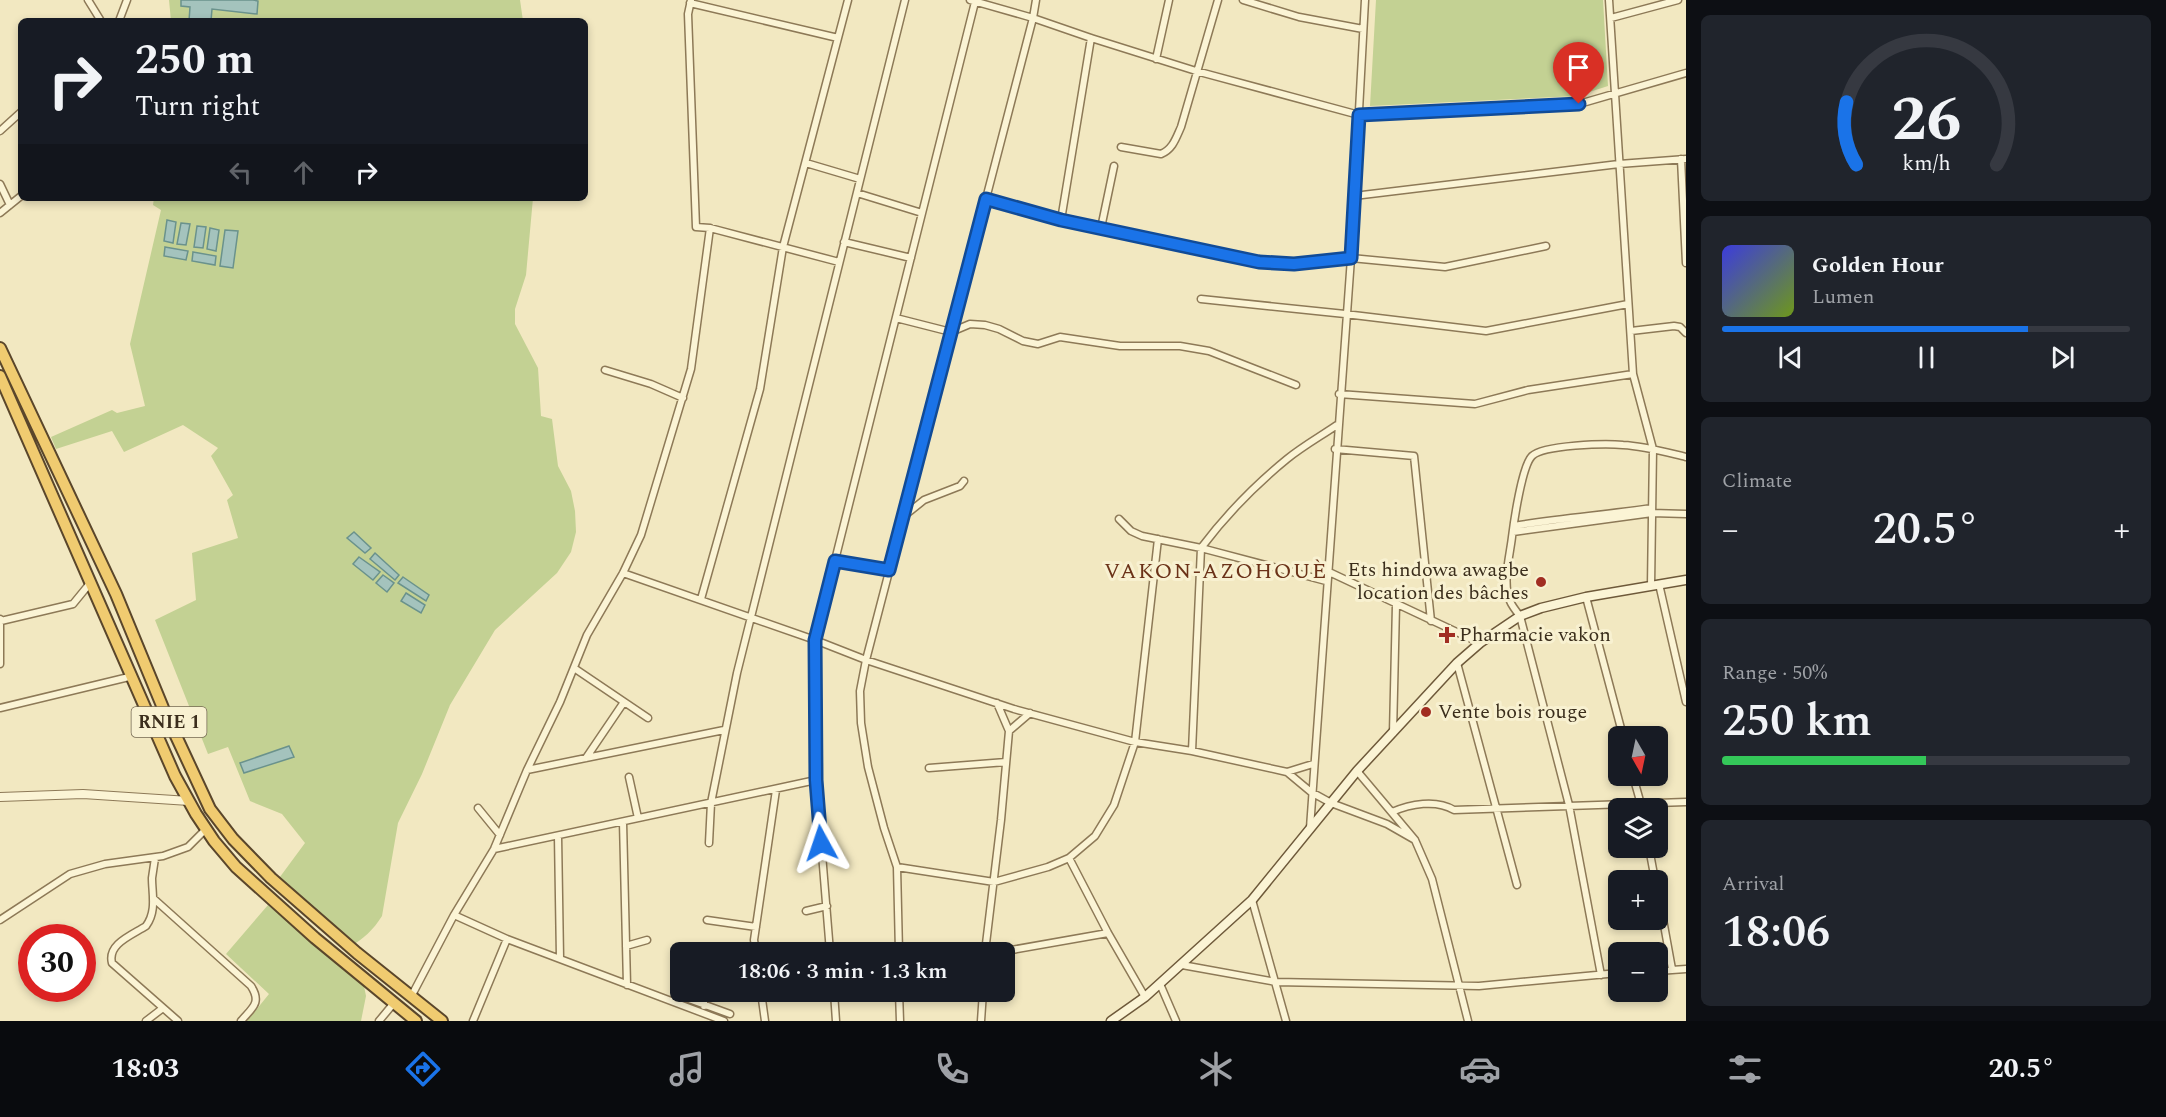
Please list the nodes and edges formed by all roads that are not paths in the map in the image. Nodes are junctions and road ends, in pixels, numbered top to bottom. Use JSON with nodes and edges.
{"nodes":[{"id":1,"x":88,"y":0,"type":"edge"},
{"id":2,"x":127,"y":0,"type":"edge"},
{"id":3,"x":848,"y":0,"type":"edge"},
{"id":4,"x":905,"y":0,"type":"edge"},
{"id":5,"x":1036,"y":0,"type":"edge"},
{"id":6,"x":1169,"y":0,"type":"edge"},
{"id":7,"x":1218,"y":0,"type":"edge"},
{"id":8,"x":1243,"y":0,"type":"edge"},
{"id":9,"x":1365,"y":0,"type":"edge"},
{"id":10,"x":1609,"y":0,"type":"edge"},
{"id":11,"x":1678,"y":0,"type":"edge"},
{"id":12,"x":972,"y":1,"type":"edge"},
{"id":13,"x":690,"y":2,"type":"edge"},
{"id":14,"x":99,"y":18,"type":"edge"},
{"id":15,"x":120,"y":18,"type":"edge"},
{"id":16,"x":1033,"y":18,"type":"junction"},
{"id":17,"x":1611,"y":18,"type":"junction"},
{"id":18,"x":1363,"y":29,"type":"junction"},
{"id":19,"x":838,"y":38,"type":"junction"},
{"id":20,"x":1091,"y":38,"type":"junction"},
{"id":21,"x":1156,"y":58,"type":"junction"},
{"id":22,"x":1196,"y":71,"type":"junction"},
{"id":23,"x":1686,"y":73,"type":"edge"},
{"id":24,"x":1616,"y":94,"type":"junction"},
{"id":25,"x":18,"y":115,"type":"edge"},
{"id":26,"x":1359,"y":115,"type":"junction"},
{"id":27,"x":0,"y":131,"type":"edge"},
{"id":28,"x":1121,"y":147,"type":"dead end"},
{"id":29,"x":1684,"y":159,"type":"edge"},
{"id":30,"x":806,"y":163,"type":"junction"},
{"id":31,"x":1619,"y":164,"type":"junction"},
{"id":32,"x":1114,"y":166,"type":"dead end"},
{"id":33,"x":860,"y":179,"type":"junction"},
{"id":34,"x":0,"y":184,"type":"edge"},
{"id":35,"x":857,"y":193,"type":"junction"},
{"id":36,"x":1354,"y":196,"type":"junction"},
{"id":37,"x":18,"y":198,"type":"edge"},
{"id":38,"x":986,"y":199,"type":"junction"},
{"id":39,"x":10,"y":205,"type":"junction"},
{"id":40,"x":0,"y":213,"type":"edge"},
{"id":41,"x":922,"y":213,"type":"junction"},
{"id":42,"x":1061,"y":220,"type":"junction"},
{"id":43,"x":710,"y":228,"type":"junction"},
{"id":44,"x":1101,"y":228,"type":"junction"},
{"id":45,"x":1685,"y":237,"type":"edge"},
{"id":46,"x":844,"y":242,"type":"junction"},
{"id":47,"x":1546,"y":246,"type":"dead end"},
{"id":48,"x":783,"y":248,"type":"junction"},
{"id":49,"x":911,"y":258,"type":"junction"},
{"id":50,"x":1351,"y":258,"type":"junction"},
{"id":51,"x":839,"y":262,"type":"junction"},
{"id":52,"x":1686,"y":263,"type":"edge"},
{"id":53,"x":1201,"y":299,"type":"dead end"},
{"id":54,"x":1628,"y":304,"type":"junction"},
{"id":55,"x":1345,"y":314,"type":"junction"},
{"id":56,"x":896,"y":318,"type":"junction"},
{"id":57,"x":1631,"y":331,"type":"junction"},
{"id":58,"x":951,"y":332,"type":"junction"},
{"id":59,"x":1686,"y":333,"type":"edge"},
{"id":60,"x":0,"y":348,"type":"edge"},
{"id":61,"x":605,"y":370,"type":"dead end"},
{"id":62,"x":1633,"y":374,"type":"junction"},
{"id":63,"x":0,"y":376,"type":"edge"},
{"id":64,"x":1296,"y":385,"type":"dead end"},
{"id":65,"x":1340,"y":394,"type":"junction"},
{"id":66,"x":683,"y":398,"type":"junction"},
{"id":67,"x":1337,"y":425,"type":"junction"},
{"id":68,"x":1335,"y":449,"type":"junction"},
{"id":69,"x":1653,"y":449,"type":"junction"},
{"id":70,"x":1686,"y":457,"type":"edge"},
{"id":71,"x":964,"y":482,"type":"dead end"},
{"id":72,"x":1652,"y":511,"type":"junction"},
{"id":73,"x":1686,"y":514,"type":"edge"},
{"id":74,"x":903,"y":516,"type":"junction"},
{"id":75,"x":1119,"y":519,"type":"dead end"},
{"id":76,"x":1514,"y":529,"type":"junction"},
{"id":77,"x":1158,"y":539,"type":"junction"},
{"id":78,"x":1201,"y":548,"type":"junction"},
{"id":79,"x":835,"y":561,"type":"junction"},
{"id":80,"x":889,"y":570,"type":"junction"},
{"id":81,"x":1327,"y":571,"type":"junction"},
{"id":82,"x":623,"y":573,"type":"junction"},
{"id":83,"x":1686,"y":580,"type":"edge"},
{"id":84,"x":1326,"y":581,"type":"junction"},
{"id":85,"x":91,"y":582,"type":"junction"},
{"id":86,"x":1655,"y":585,"type":"junction"},
{"id":87,"x":1586,"y":597,"type":"junction"},
{"id":88,"x":701,"y":599,"type":"junction"},
{"id":89,"x":1396,"y":605,"type":"junction"},
{"id":90,"x":1520,"y":616,"type":"junction"},
{"id":91,"x":751,"y":617,"type":"junction"},
{"id":92,"x":1,"y":620,"type":"edge"},
{"id":93,"x":1431,"y":621,"type":"junction"},
{"id":94,"x":815,"y":640,"type":"junction"},
{"id":95,"x":1479,"y":643,"type":"junction"},
{"id":96,"x":866,"y":660,"type":"junction"},
{"id":97,"x":1457,"y":663,"type":"junction"},
{"id":98,"x":0,"y":664,"type":"edge"},
{"id":99,"x":574,"y":668,"type":"junction"},
{"id":100,"x":133,"y":676,"type":"junction"},
{"id":101,"x":624,"y":702,"type":"junction"},
{"id":102,"x":1686,"y":702,"type":"edge"},
{"id":103,"x":997,"y":703,"type":"junction"},
{"id":104,"x":0,"y":708,"type":"edge"},
{"id":105,"x":1030,"y":713,"type":"junction"},
{"id":106,"x":648,"y":718,"type":"dead end"},
{"id":107,"x":1620,"y":726,"type":"edge"},
{"id":108,"x":724,"y":730,"type":"junction"},
{"id":109,"x":1009,"y":730,"type":"junction"},
{"id":110,"x":1393,"y":733,"type":"junction"},
{"id":111,"x":1136,"y":742,"type":"junction"},
{"id":112,"x":1192,"y":751,"type":"junction"},
{"id":113,"x":586,"y":758,"type":"junction"},
{"id":114,"x":1006,"y":762,"type":"junction"},
{"id":115,"x":1313,"y":764,"type":"junction"},
{"id":116,"x":929,"y":768,"type":"dead end"},
{"id":117,"x":527,"y":770,"type":"junction"},
{"id":118,"x":1357,"y":771,"type":"junction"},
{"id":119,"x":1287,"y":772,"type":"junction"},
{"id":120,"x":629,"y":777,"type":"dead end"},
{"id":121,"x":816,"y":780,"type":"junction"},
{"id":122,"x":776,"y":790,"type":"junction"},
{"id":123,"x":1311,"y":792,"type":"junction"},
{"id":124,"x":0,"y":797,"type":"edge"},
{"id":125,"x":189,"y":801,"type":"junction"},
{"id":126,"x":711,"y":802,"type":"junction"},
{"id":127,"x":1686,"y":802,"type":"edge"},
{"id":128,"x":1331,"y":803,"type":"junction"},
{"id":129,"x":1668,"y":804,"type":"edge"},
{"id":130,"x":1569,"y":805,"type":"junction"},
{"id":131,"x":1608,"y":806,"type":"edge"},
{"id":132,"x":478,"y":808,"type":"dead end"},
{"id":133,"x":1497,"y":809,"type":"junction"},
{"id":134,"x":1392,"y":812,"type":"junction"},
{"id":135,"x":638,"y":818,"type":"junction"},
{"id":136,"x":623,"y":822,"type":"junction"},
{"id":137,"x":1310,"y":828,"type":"junction"},
{"id":138,"x":206,"y":829,"type":"junction"},
{"id":139,"x":500,"y":835,"type":"junction"},
{"id":140,"x":558,"y":836,"type":"junction"},
{"id":141,"x":1414,"y":840,"type":"junction"},
{"id":142,"x":709,"y":843,"type":"dead end"},
{"id":143,"x":494,"y":849,"type":"junction"},
{"id":144,"x":155,"y":858,"type":"junction"},
{"id":145,"x":1069,"y":858,"type":"junction"},
{"id":146,"x":897,"y":867,"type":"junction"},
{"id":147,"x":994,"y":882,"type":"junction"},
{"id":148,"x":1517,"y":885,"type":"dead end"},
{"id":149,"x":154,"y":899,"type":"junction"},
{"id":150,"x":1252,"y":900,"type":"junction"},
{"id":151,"x":827,"y":906,"type":"junction"},
{"id":152,"x":806,"y":911,"type":"dead end"},
{"id":153,"x":454,"y":915,"type":"junction"},
{"id":154,"x":0,"y":920,"type":"edge"},
{"id":155,"x":707,"y":920,"type":"dead end"},
{"id":156,"x":756,"y":927,"type":"junction"},
{"id":157,"x":1665,"y":930,"type":"edge"},
{"id":158,"x":1108,"y":933,"type":"junction"},
{"id":159,"x":507,"y":939,"type":"junction"},
{"id":160,"x":646,"y":940,"type":"dead end"},
{"id":161,"x":754,"y":942,"type":"edge"},
{"id":162,"x":829,"y":942,"type":"edge"},
{"id":163,"x":899,"y":942,"type":"edge"},
{"id":164,"x":986,"y":942,"type":"edge"},
{"id":165,"x":626,"y":946,"type":"junction"},
{"id":166,"x":1015,"y":949,"type":"edge"},
{"id":167,"x":560,"y":958,"type":"junction"},
{"id":168,"x":1182,"y":965,"type":"junction"},
{"id":169,"x":1668,"y":969,"type":"edge"},
{"id":170,"x":1672,"y":969,"type":"junction"},
{"id":171,"x":1686,"y":969,"type":"edge"},
{"id":172,"x":1608,"y":974,"type":"edge"},
{"id":173,"x":1601,"y":975,"type":"junction"},
{"id":174,"x":1276,"y":982,"type":"junction"},
{"id":175,"x":1160,"y":984,"type":"junction"},
{"id":176,"x":1459,"y":985,"type":"junction"},
{"id":177,"x":627,"y":986,"type":"junction"},
{"id":178,"x":412,"y":995,"type":"junction"},
{"id":179,"x":1145,"y":997,"type":"junction"},
{"id":180,"x":698,"y":1002,"type":"edge"},
{"id":181,"x":762,"y":1002,"type":"edge"},
{"id":182,"x":835,"y":1002,"type":"edge"},
{"id":183,"x":899,"y":1002,"type":"edge"},
{"id":184,"x":982,"y":1002,"type":"edge"},
{"id":185,"x":394,"y":1003,"type":"junction"},
{"id":186,"x":704,"y":1004,"type":"junction"},
{"id":187,"x":163,"y":1008,"type":"junction"},
{"id":188,"x":703,"y":1013,"type":"junction"},
{"id":189,"x":730,"y":1014,"type":"dead end"},
{"id":190,"x":146,"y":1021,"type":"edge"},
{"id":191,"x":178,"y":1021,"type":"edge"},
{"id":192,"x":241,"y":1021,"type":"edge"},
{"id":193,"x":380,"y":1021,"type":"edge"},
{"id":194,"x":416,"y":1021,"type":"edge"},
{"id":195,"x":442,"y":1021,"type":"edge"},
{"id":196,"x":473,"y":1021,"type":"edge"},
{"id":197,"x":724,"y":1021,"type":"edge"},
{"id":198,"x":765,"y":1021,"type":"edge"},
{"id":199,"x":836,"y":1021,"type":"edge"},
{"id":200,"x":900,"y":1021,"type":"edge"},
{"id":201,"x":981,"y":1021,"type":"edge"},
{"id":202,"x":1111,"y":1021,"type":"edge"},
{"id":203,"x":1176,"y":1021,"type":"edge"},
{"id":204,"x":1286,"y":1021,"type":"edge"},
{"id":205,"x":1468,"y":1021,"type":"edge"}],
"edges":[{"from":1,"to":14,"type":"street"},
{"from":2,"to":15,"type":"street"},
{"from":3,"to":19,"type":"street"},
{"from":4,"to":33,"type":"street"},
{"from":5,"to":16,"type":"street"},
{"from":6,"to":21,"type":"street"},
{"from":7,"to":22,"type":"street"},
{"from":8,"to":18,"type":"street"},
{"from":9,"to":18,"type":"street"},
{"from":10,"to":17,"type":"street"},
{"from":11,"to":17,"type":"street"},
{"from":12,"to":16,"type":"street"},
{"from":12,"to":41,"type":"street"},
{"from":13,"to":19,"type":"street"},
{"from":13,"to":43,"type":"street"},
{"from":16,"to":20,"type":"street"},
{"from":16,"to":38,"type":"street"},
{"from":17,"to":24,"type":"street"},
{"from":18,"to":26,"type":"street"},
{"from":19,"to":30,"type":"street"},
{"from":20,"to":21,"type":"street"},
{"from":20,"to":42,"type":"street"},
{"from":21,"to":22,"type":"street"},
{"from":22,"to":26,"type":"street"},
{"from":22,"to":28,"type":"street"},
{"from":23,"to":24,"type":"street"},
{"from":24,"to":26,"type":"street"},
{"from":24,"to":31,"type":"street"},
{"from":25,"to":27,"type":"street"},
{"from":26,"to":36,"type":"street"},
{"from":29,"to":31,"type":"street"},
{"from":29,"to":45,"type":"street"},
{"from":30,"to":33,"type":"street"},
{"from":30,"to":48,"type":"street"},
{"from":31,"to":36,"type":"street"},
{"from":31,"to":54,"type":"street"},
{"from":32,"to":44,"type":"street"},
{"from":33,"to":35,"type":"street"},
{"from":34,"to":39,"type":"street"},
{"from":35,"to":41,"type":"street"},
{"from":35,"to":46,"type":"street"},
{"from":36,"to":50,"type":"street"},
{"from":37,"to":39,"type":"street"},
{"from":38,"to":42,"type":"street"},
{"from":38,"to":58,"type":"street"},
{"from":39,"to":40,"type":"street"},
{"from":41,"to":49,"type":"street"},
{"from":42,"to":44,"type":"street"},
{"from":43,"to":48,"type":"street"},
{"from":43,"to":66,"type":"street"},
{"from":44,"to":50,"type":"street"},
{"from":45,"to":52,"type":"street"},
{"from":46,"to":49,"type":"street"},
{"from":46,"to":51,"type":"street"},
{"from":47,"to":50,"type":"street"},
{"from":48,"to":51,"type":"street"},
{"from":48,"to":88,"type":"street"},
{"from":49,"to":56,"type":"street"},
{"from":50,"to":55,"type":"street"},
{"from":51,"to":91,"type":"street"},
{"from":53,"to":55,"type":"street"},
{"from":54,"to":55,"type":"street"},
{"from":54,"to":57,"type":"street"},
{"from":55,"to":65,"type":"street"},
{"from":56,"to":58,"type":"street"},
{"from":56,"to":79,"type":"street"},
{"from":57,"to":59,"type":"street"},
{"from":57,"to":62,"type":"street"},
{"from":58,"to":64,"type":"street"},
{"from":58,"to":74,"type":"street"},
{"from":60,"to":178,"type":"highway","number":"RNIE 1"},
{"from":61,"to":66,"type":"street"},
{"from":62,"to":65,"type":"street"},
{"from":62,"to":69,"type":"street"},
{"from":63,"to":85,"type":"highway","number":"RNIE 1"},
{"from":65,"to":67,"type":"street"},
{"from":66,"to":82,"type":"street"},
{"from":67,"to":68,"type":"street"},
{"from":67,"to":78,"type":"street"},
{"from":68,"to":81,"type":"street"},
{"from":68,"to":93,"type":"street"},
{"from":69,"to":70,"type":"street"},
{"from":69,"to":72,"type":"street"},
{"from":69,"to":76,"type":"street"},
{"from":71,"to":74,"type":"street"},
{"from":72,"to":73,"type":"street"},
{"from":72,"to":76,"type":"street"},
{"from":72,"to":86,"type":"street"},
{"from":74,"to":80,"type":"street"},
{"from":75,"to":77,"type":"street"},
{"from":76,"to":90,"type":"street"},
{"from":77,"to":78,"type":"street"},
{"from":77,"to":111,"type":"street"},
{"from":78,"to":84,"type":"street"},
{"from":78,"to":112,"type":"street"},
{"from":79,"to":80,"type":"street"},
{"from":79,"to":94,"type":"street"},
{"from":80,"to":96,"type":"street"},
{"from":81,"to":84,"type":"street"},
{"from":81,"to":89,"type":"street"},
{"from":82,"to":88,"type":"street"},
{"from":82,"to":99,"type":"street"},
{"from":83,"to":86,"type":"main road"},
{"from":84,"to":115,"type":"street"},
{"from":85,"to":92,"type":"street"},
{"from":85,"to":100,"type":"highway","number":"RNIE 1"},
{"from":86,"to":87,"type":"main road"},
{"from":86,"to":102,"type":"street"},
{"from":87,"to":90,"type":"main road"},
{"from":87,"to":107,"type":"street"},
{"from":88,"to":91,"type":"street"},
{"from":89,"to":93,"type":"street"},
{"from":89,"to":110,"type":"street"},
{"from":90,"to":95,"type":"main road"},
{"from":90,"to":130,"type":"street"},
{"from":91,"to":94,"type":"street"},
{"from":91,"to":108,"type":"street"},
{"from":92,"to":98,"type":"street"},
{"from":93,"to":95,"type":"street"},
{"from":94,"to":96,"type":"street"},
{"from":94,"to":121,"type":"street"},
{"from":95,"to":97,"type":"main road"},
{"from":96,"to":103,"type":"street"},
{"from":96,"to":146,"type":"street"},
{"from":97,"to":110,"type":"main road"},
{"from":97,"to":133,"type":"street"},
{"from":99,"to":101,"type":"street"},
{"from":99,"to":117,"type":"street"},
{"from":100,"to":104,"type":"street"},
{"from":100,"to":125,"type":"highway","number":"RNIE 1"},
{"from":101,"to":106,"type":"street"},
{"from":101,"to":113,"type":"street"},
{"from":103,"to":105,"type":"street"},
{"from":103,"to":109,"type":"street"},
{"from":105,"to":109,"type":"street"},
{"from":105,"to":111,"type":"street"},
{"from":108,"to":113,"type":"street"},
{"from":108,"to":126,"type":"street"},
{"from":109,"to":114,"type":"street"},
{"from":110,"to":118,"type":"main road"},
{"from":111,"to":112,"type":"street"},
{"from":111,"to":145,"type":"street"},
{"from":112,"to":119,"type":"street"},
{"from":113,"to":117,"type":"street"},
{"from":114,"to":116,"type":"street"},
{"from":114,"to":147,"type":"street"},
{"from":115,"to":119,"type":"street"},
{"from":115,"to":123,"type":"street"},
{"from":117,"to":139,"type":"street"},
{"from":118,"to":128,"type":"main road"},
{"from":118,"to":134,"type":"street"},
{"from":119,"to":123,"type":"street"},
{"from":120,"to":135,"type":"street"},
{"from":121,"to":122,"type":"street"},
{"from":121,"to":151,"type":"street"},
{"from":122,"to":126,"type":"street"},
{"from":122,"to":156,"type":"street"},
{"from":123,"to":128,"type":"street"},
{"from":123,"to":137,"type":"street"},
{"from":124,"to":125,"type":"street"},
{"from":125,"to":138,"type":"highway","number":"RNIE 1"},
{"from":126,"to":135,"type":"street"},
{"from":126,"to":142,"type":"street"},
{"from":127,"to":129,"type":"street"},
{"from":128,"to":137,"type":"main road"},
{"from":128,"to":141,"type":"street"},
{"from":130,"to":131,"type":"street"},
{"from":130,"to":133,"type":"street"},
{"from":130,"to":173,"type":"street"},
{"from":132,"to":139,"type":"street"},
{"from":133,"to":134,"type":"street"},
{"from":133,"to":148,"type":"street"},
{"from":134,"to":141,"type":"street"},
{"from":135,"to":136,"type":"street"},
{"from":136,"to":140,"type":"street"},
{"from":136,"to":165,"type":"street"},
{"from":137,"to":150,"type":"main road"},
{"from":138,"to":144,"type":"street"},
{"from":138,"to":185,"type":"highway","number":"RNIE 1"},
{"from":139,"to":143,"type":"street"},
{"from":140,"to":143,"type":"street"},
{"from":140,"to":167,"type":"street"},
{"from":141,"to":176,"type":"street"},
{"from":143,"to":153,"type":"street"},
{"from":144,"to":149,"type":"street"},
{"from":144,"to":154,"type":"street"},
{"from":145,"to":147,"type":"street"},
{"from":145,"to":158,"type":"street"},
{"from":146,"to":147,"type":"street"},
{"from":146,"to":163,"type":"street"},
{"from":147,"to":164,"type":"street"},
{"from":149,"to":187,"type":"street"},
{"from":149,"to":192,"type":"street"},
{"from":150,"to":168,"type":"main road"},
{"from":150,"to":174,"type":"street"},
{"from":151,"to":152,"type":"street"},
{"from":151,"to":162,"type":"street"},
{"from":153,"to":159,"type":"street"},
{"from":153,"to":178,"type":"street"},
{"from":155,"to":156,"type":"street"},
{"from":156,"to":161,"type":"street"},
{"from":157,"to":170,"type":"street"},
{"from":158,"to":166,"type":"street"},
{"from":158,"to":179,"type":"street"},
{"from":159,"to":167,"type":"street"},
{"from":159,"to":196,"type":"street"},
{"from":160,"to":165,"type":"street"},
{"from":165,"to":177,"type":"street"},
{"from":167,"to":177,"type":"street"},
{"from":168,"to":174,"type":"street"},
{"from":168,"to":175,"type":"main road"},
{"from":169,"to":170,"type":"street"},
{"from":170,"to":171,"type":"street"},
{"from":172,"to":173,"type":"street"},
{"from":173,"to":176,"type":"street"},
{"from":174,"to":176,"type":"street"},
{"from":174,"to":204,"type":"street"},
{"from":175,"to":179,"type":"main road"},
{"from":175,"to":203,"type":"street"},
{"from":176,"to":205,"type":"street"},
{"from":177,"to":188,"type":"street"},
{"from":178,"to":195,"type":"highway","number":"RNIE 1"},
{"from":179,"to":202,"type":"main road"},
{"from":180,"to":186,"type":"street"},
{"from":181,"to":198,"type":"street"},
{"from":182,"to":199,"type":"street"},
{"from":183,"to":200,"type":"street"},
{"from":184,"to":201,"type":"street"},
{"from":185,"to":193,"type":"street"},
{"from":185,"to":194,"type":"highway","number":"RNIE 1"},
{"from":186,"to":188,"type":"street"},
{"from":186,"to":189,"type":"street"},
{"from":187,"to":190,"type":"street"},
{"from":187,"to":191,"type":"street"},
{"from":188,"to":197,"type":"street"}]}
